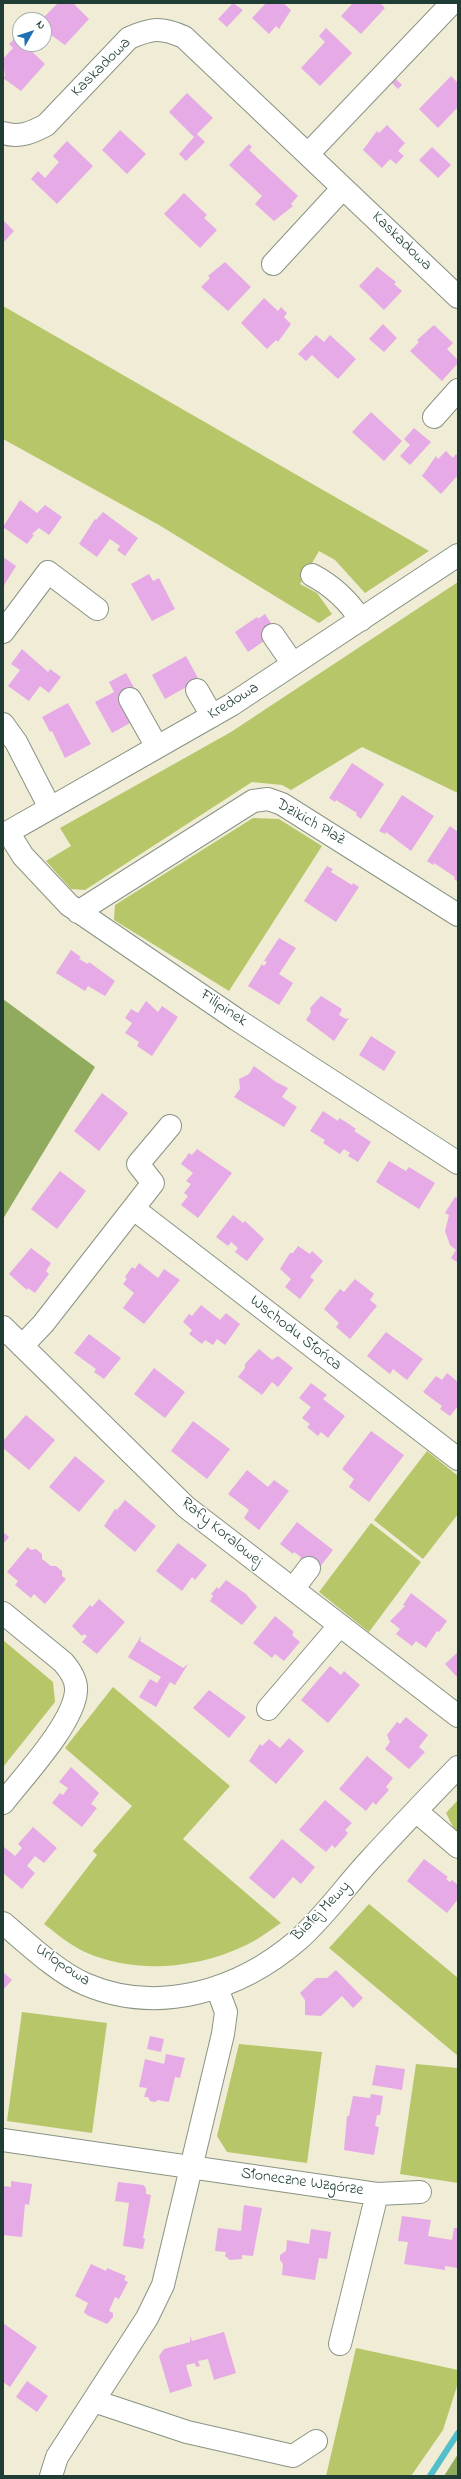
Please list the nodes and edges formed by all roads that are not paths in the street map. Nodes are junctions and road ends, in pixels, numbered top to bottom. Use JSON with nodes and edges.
{"nodes":[{"id":1,"x":452,"y":3,"type":"edge"},
{"id":2,"x":3,"y":133,"type":"edge"},
{"id":3,"x":308,"y":154,"type":"junction"},
{"id":4,"x":343,"y":188,"type":"junction"},
{"id":5,"x":273,"y":264,"type":"dead end"},
{"id":6,"x":458,"y":297,"type":"edge"},
{"id":7,"x":458,"y":390,"type":"edge"},
{"id":8,"x":434,"y":417,"type":"dead end"},
{"id":9,"x":458,"y":555,"type":"edge"},
{"id":10,"x":312,"y":575,"type":"dead end"},
{"id":11,"x":97,"y":609,"type":"dead end"},
{"id":12,"x":361,"y":620,"type":"junction"},
{"id":13,"x":3,"y":632,"type":"edge"},
{"id":14,"x":273,"y":635,"type":"dead end"},
{"id":15,"x":293,"y":664,"type":"junction"},
{"id":16,"x":197,"y":690,"type":"dead end"},
{"id":17,"x":130,"y":699,"type":"dead end"},
{"id":18,"x":212,"y":716,"type":"junction"},
{"id":19,"x":3,"y":724,"type":"edge"},
{"id":20,"x":157,"y":747,"type":"junction"},
{"id":21,"x":50,"y":808,"type":"junction"},
{"id":22,"x":5,"y":834,"type":"edge"},
{"id":23,"x":78,"y":912,"type":"junction"},
{"id":24,"x":458,"y":915,"type":"edge"},
{"id":25,"x":170,"y":1126,"type":"dead end"},
{"id":26,"x":458,"y":1163,"type":"edge"},
{"id":27,"x":134,"y":1209,"type":"junction"},
{"id":28,"x":3,"y":1327,"type":"edge"},
{"id":29,"x":22,"y":1346,"type":"junction"},
{"id":30,"x":458,"y":1459,"type":"edge"},
{"id":31,"x":309,"y":1568,"type":"dead end"},
{"id":32,"x":293,"y":1589,"type":"junction"},
{"id":33,"x":3,"y":1612,"type":"edge"},
{"id":34,"x":340,"y":1625,"type":"junction"},
{"id":35,"x":268,"y":1709,"type":"dead end"},
{"id":36,"x":458,"y":1716,"type":"edge"},
{"id":37,"x":458,"y":1767,"type":"edge"},
{"id":38,"x":3,"y":1803,"type":"edge"},
{"id":39,"x":416,"y":1811,"type":"junction"},
{"id":40,"x":458,"y":1846,"type":"edge"},
{"id":41,"x":3,"y":1923,"type":"edge"},
{"id":42,"x":217,"y":1988,"type":"junction"},
{"id":43,"x":127,"y":1996,"type":"joint"},
{"id":44,"x":3,"y":2140,"type":"edge"},
{"id":45,"x":192,"y":2167,"type":"junction"},
{"id":46,"x":420,"y":2192,"type":"dead end"},
{"id":47,"x":377,"y":2194,"type":"junction"},
{"id":48,"x":340,"y":2344,"type":"dead end"},
{"id":49,"x":94,"y":2401,"type":"junction"},
{"id":50,"x":316,"y":2441,"type":"dead end"},
{"id":51,"x":51,"y":2476,"type":"edge"}],
"edges":[{"from":1,"to":3,"type":"street"},
{"from":2,"to":3,"type":"street","name":"Kaskadowa"},
{"from":3,"to":4,"type":"street","name":"Kaskadowa"},
{"from":4,"to":5,"type":"street"},
{"from":4,"to":6,"type":"street","name":"Kaskadowa"},
{"from":7,"to":8,"type":"street"},
{"from":9,"to":12,"type":"street","name":"Kredowa"},
{"from":10,"to":12,"type":"street"},
{"from":11,"to":13,"type":"street"},
{"from":12,"to":15,"type":"street","name":"Kredowa"},
{"from":14,"to":15,"type":"street"},
{"from":15,"to":18,"type":"street","name":"Kredowa"},
{"from":16,"to":18,"type":"street"},
{"from":17,"to":20,"type":"street"},
{"from":18,"to":20,"type":"street","name":"Kredowa"},
{"from":19,"to":21,"type":"street"},
{"from":20,"to":21,"type":"street","name":"Kredowa"},
{"from":21,"to":22,"type":"street","name":"Kredowa"},
{"from":22,"to":23,"type":"street","name":"Filipinek"},
{"from":23,"to":24,"type":"street","name":"Dzikich Plaż"},
{"from":23,"to":26,"type":"street","name":"Filipinek"},
{"from":25,"to":27,"type":"street"},
{"from":27,"to":29,"type":"street"},
{"from":27,"to":30,"type":"street","name":"Wschodu Słońca"},
{"from":28,"to":29,"type":"street","name":"Rafy Koralowej"},
{"from":29,"to":32,"type":"street","name":"Rafy Koralowej"},
{"from":31,"to":32,"type":"street"},
{"from":32,"to":34,"type":"street","name":"Rafy Koralowej"},
{"from":33,"to":38,"type":"street"},
{"from":34,"to":35,"type":"street"},
{"from":34,"to":36,"type":"street","name":"Rafy Koralowej"},
{"from":37,"to":39,"type":"street","name":"Białej Mewy"},
{"from":39,"to":40,"type":"street"},
{"from":39,"to":42,"type":"street","name":"Białej Mewy"},
{"from":41,"to":43,"type":"street","name":"Urlopowa"},
{"from":42,"to":43,"type":"street","name":"Białej Mewy"},
{"from":42,"to":45,"type":"street"},
{"from":44,"to":45,"type":"street","name":"Słoneczne Wzgórze"},
{"from":45,"to":47,"type":"street","name":"Słoneczne Wzgórze"},
{"from":45,"to":49,"type":"street"},
{"from":46,"to":47,"type":"street"},
{"from":47,"to":48,"type":"street","name":"Słoneczne Wzgórze"},
{"from":49,"to":50,"type":"street"},
{"from":49,"to":51,"type":"street"}]}
